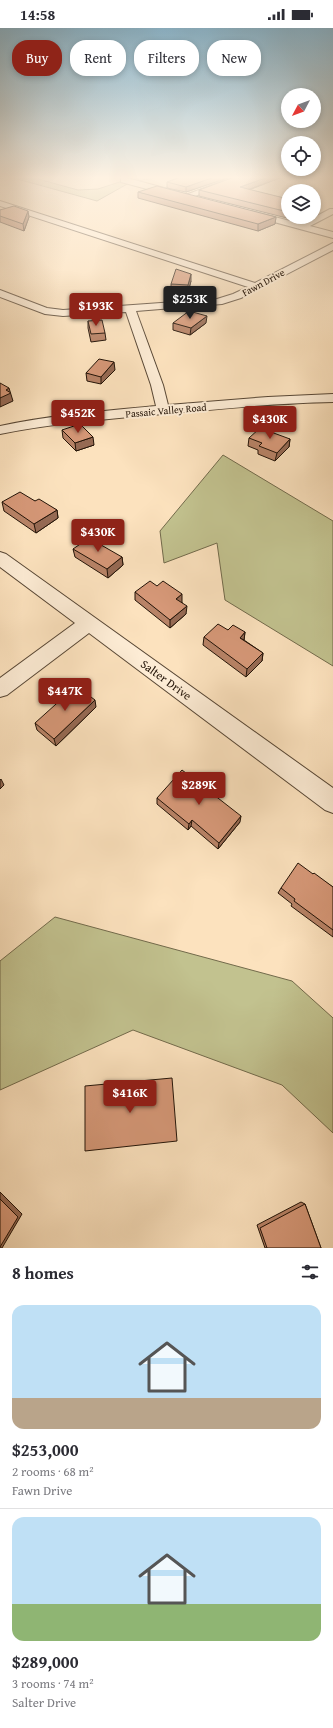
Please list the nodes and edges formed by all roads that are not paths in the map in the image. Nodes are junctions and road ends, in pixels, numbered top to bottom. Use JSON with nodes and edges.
{"nodes":[{"id":1,"x":92,"y":233,"type":"edge"},
{"id":2,"x":333,"y":246,"type":"edge"},
{"id":3,"x":256,"y":286,"type":"junction"},
{"id":4,"x":0,"y":292,"type":"edge"},
{"id":5,"x":130,"y":309,"type":"junction"},
{"id":6,"x":333,"y":398,"type":"edge"},
{"id":7,"x":163,"y":410,"type":"junction"},
{"id":8,"x":0,"y":430,"type":"edge"},
{"id":9,"x":0,"y":558,"type":"edge"},
{"id":10,"x":89,"y":623,"type":"junction"},
{"id":11,"x":0,"y":689,"type":"edge"},
{"id":12,"x":333,"y":802,"type":"edge"}],
"edges":[{"from":1,"to":3,"type":"street"},
{"from":2,"to":3,"type":"street","name":"Fawn Drive"},
{"from":3,"to":5,"type":"street","name":"Fawn Drive"},
{"from":4,"to":5,"type":"street","name":"Fawn Drive"},
{"from":5,"to":7,"type":"street"},
{"from":6,"to":7,"type":"street","name":"Passaic Valley Road"},
{"from":7,"to":8,"type":"street","name":"Passaic Valley Road"},
{"from":9,"to":10,"type":"street","name":"Salter Drive"},
{"from":10,"to":11,"type":"street"},
{"from":10,"to":12,"type":"street","name":"Salter Drive"}]}
